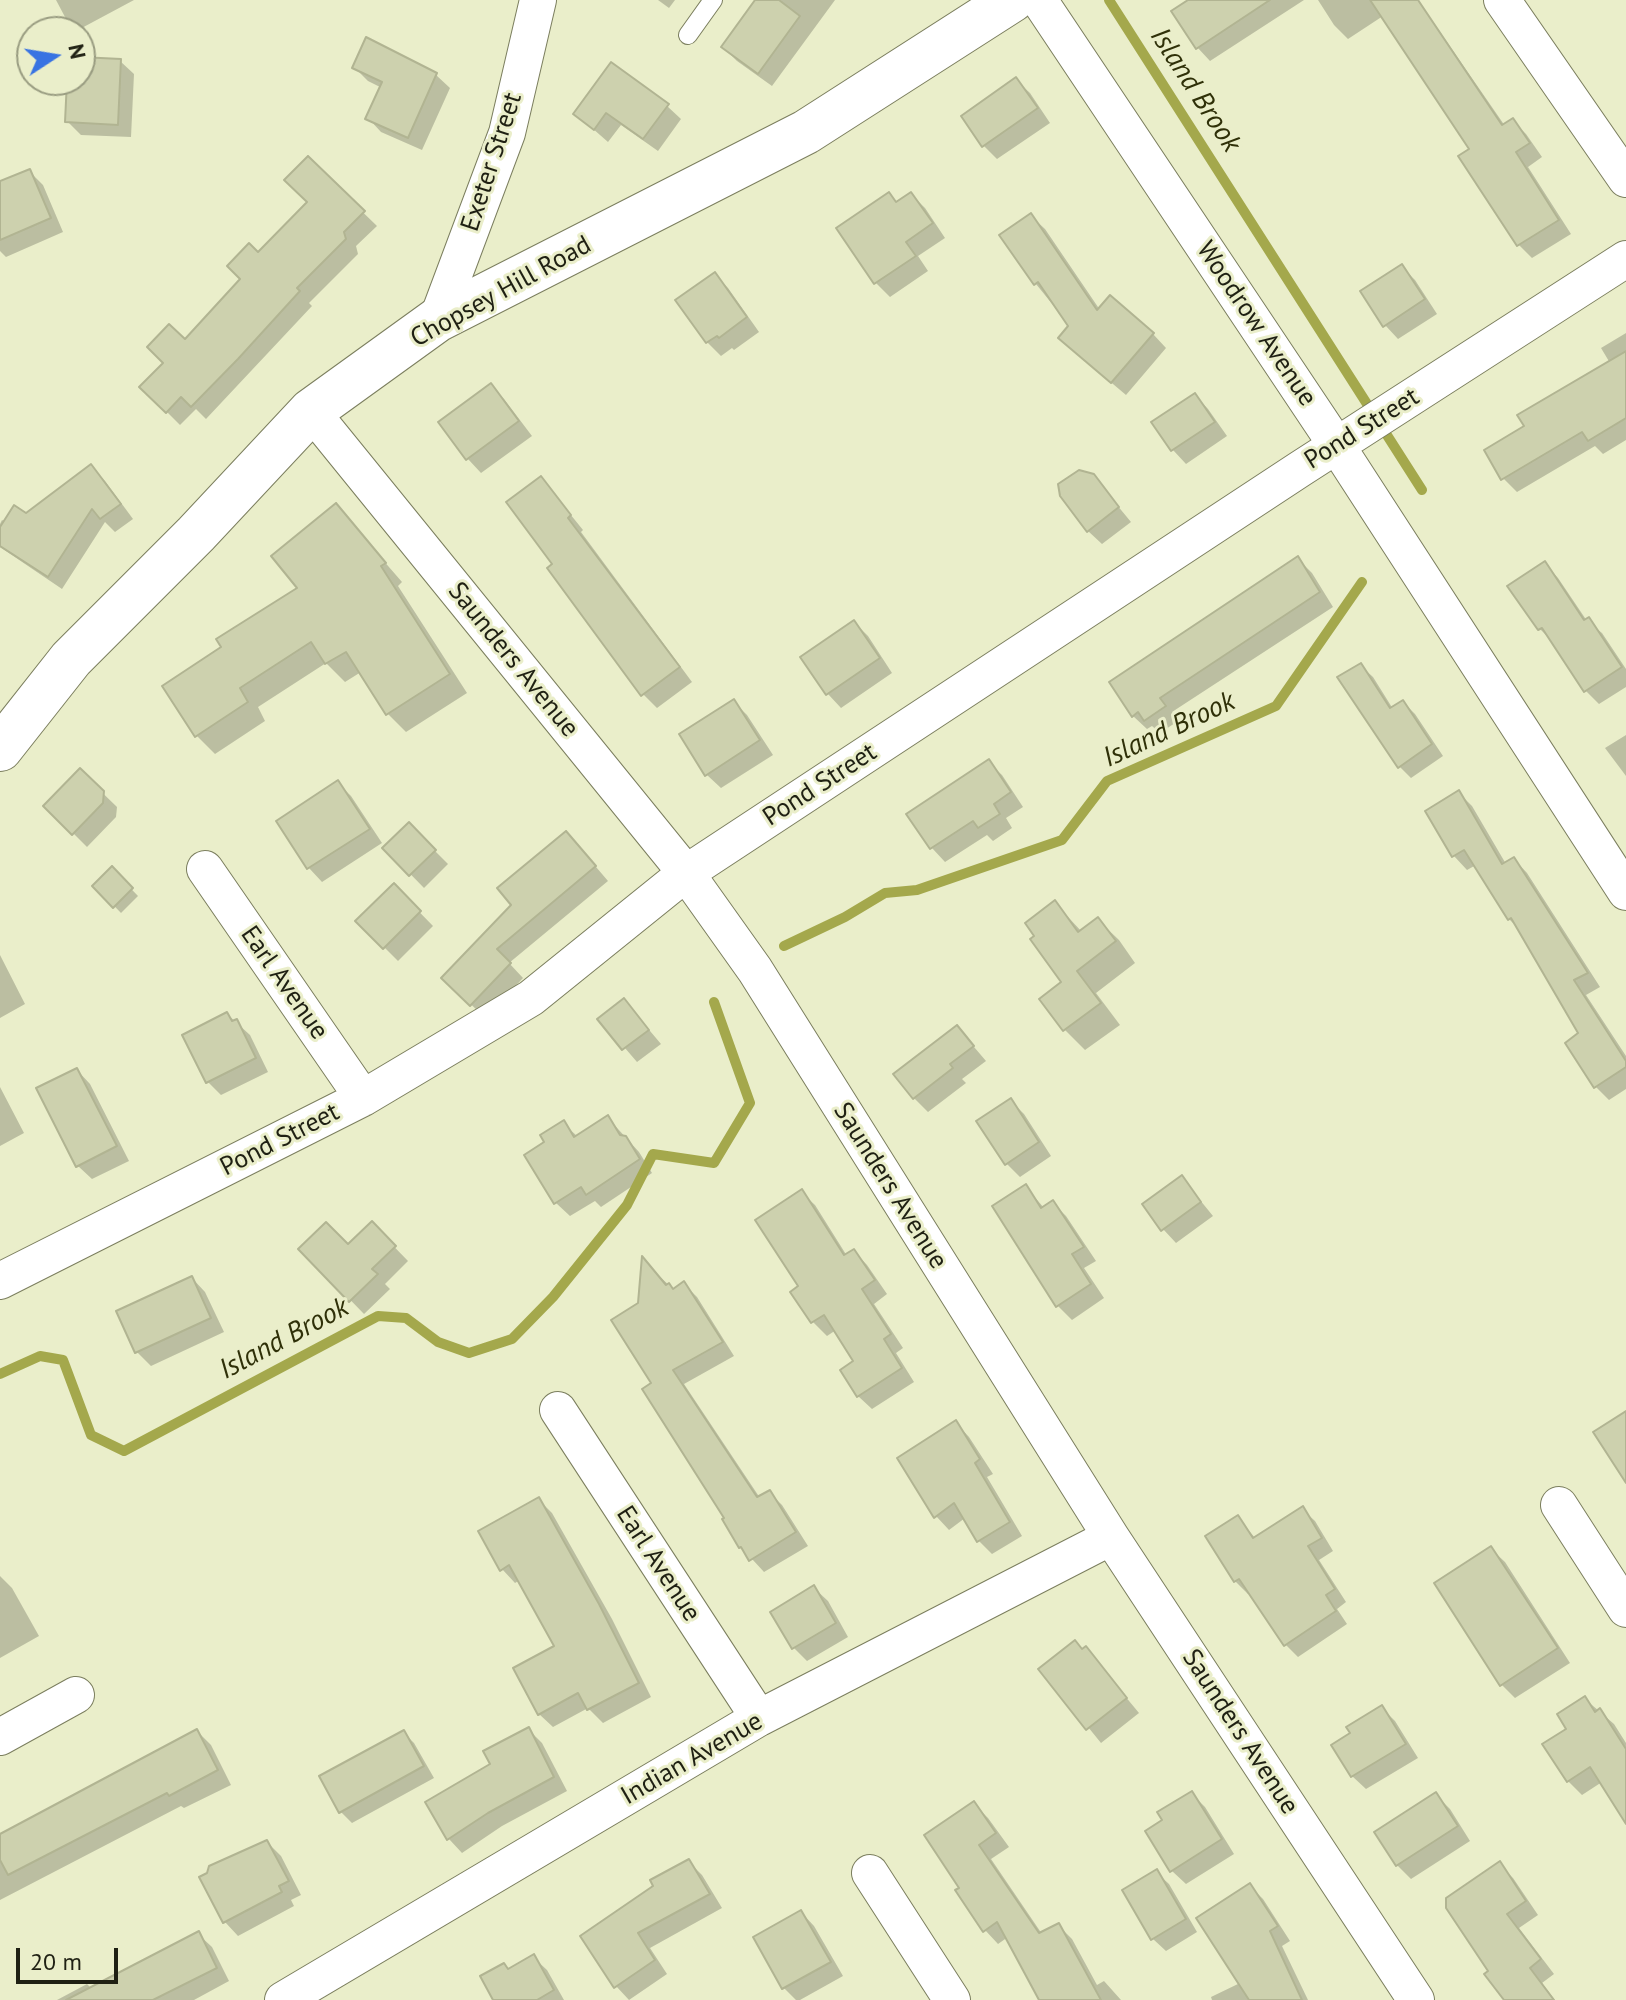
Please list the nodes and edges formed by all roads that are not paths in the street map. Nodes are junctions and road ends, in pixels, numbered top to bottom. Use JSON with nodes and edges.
{"nodes":[{"id":1,"x":538,"y":0,"type":"edge"},
{"id":2,"x":713,"y":0,"type":"edge"},
{"id":3,"x":1012,"y":0,"type":"edge"},
{"id":4,"x":1039,"y":0,"type":"edge"},
{"id":5,"x":1502,"y":0,"type":"edge"},
{"id":6,"x":688,"y":35,"type":"dead end"},
{"id":7,"x":1626,"y":179,"type":"edge"},
{"id":8,"x":1626,"y":259,"type":"edge"},
{"id":9,"x":437,"y":320,"type":"junction"},
{"id":10,"x":311,"y":411,"type":"junction"},
{"id":11,"x":1337,"y":446,"type":"junction"},
{"id":12,"x":0,"y":749,"type":"edge"},
{"id":13,"x":205,"y":869,"type":"dead end"},
{"id":14,"x":686,"y":873,"type":"junction"},
{"id":15,"x":1626,"y":892,"type":"edge"},
{"id":16,"x":363,"y":1098,"type":"junction"},
{"id":17,"x":0,"y":1281,"type":"edge"},
{"id":18,"x":558,"y":1410,"type":"dead end"},
{"id":19,"x":1559,"y":1505,"type":"dead end"},
{"id":20,"x":1111,"y":1537,"type":"junction"},
{"id":21,"x":1626,"y":1609,"type":"edge"},
{"id":22,"x":76,"y":1695,"type":"dead end"},
{"id":23,"x":759,"y":1718,"type":"junction"},
{"id":24,"x":0,"y":1737,"type":"edge"},
{"id":25,"x":870,"y":1873,"type":"dead end"},
{"id":26,"x":283,"y":2000,"type":"edge"},
{"id":27,"x":952,"y":2000,"type":"edge"},
{"id":28,"x":1416,"y":2000,"type":"edge"}],
"edges":[{"from":1,"to":9,"type":"street","name":"Exeter Street"},
{"from":2,"to":6,"type":"lane"},
{"from":3,"to":9,"type":"street","name":"Chopsey Hill Road"},
{"from":4,"to":11,"type":"street","name":"Woodrow Avenue"},
{"from":5,"to":7,"type":"street"},
{"from":8,"to":11,"type":"street","name":"Pond Street"},
{"from":9,"to":10,"type":"street","name":"Chopsey Hill Road"},
{"from":10,"to":12,"type":"street","name":"Chopsey Hill Road"},
{"from":10,"to":14,"type":"street","name":"Saunders Avenue"},
{"from":11,"to":14,"type":"street","name":"Pond Street"},
{"from":11,"to":15,"type":"street","name":"Woodrow Avenue"},
{"from":13,"to":16,"type":"street","name":"Earl Avenue"},
{"from":14,"to":16,"type":"street","name":"Pond Street"},
{"from":14,"to":20,"type":"street","name":"Saunders Avenue"},
{"from":16,"to":17,"type":"street","name":"Pond Street"},
{"from":18,"to":23,"type":"street","name":"Earl Avenue"},
{"from":19,"to":21,"type":"street"},
{"from":20,"to":23,"type":"street","name":"Indian Avenue"},
{"from":20,"to":28,"type":"street","name":"Saunders Avenue"},
{"from":22,"to":24,"type":"street"},
{"from":23,"to":26,"type":"street","name":"Indian Avenue"},
{"from":25,"to":27,"type":"street"}]}
